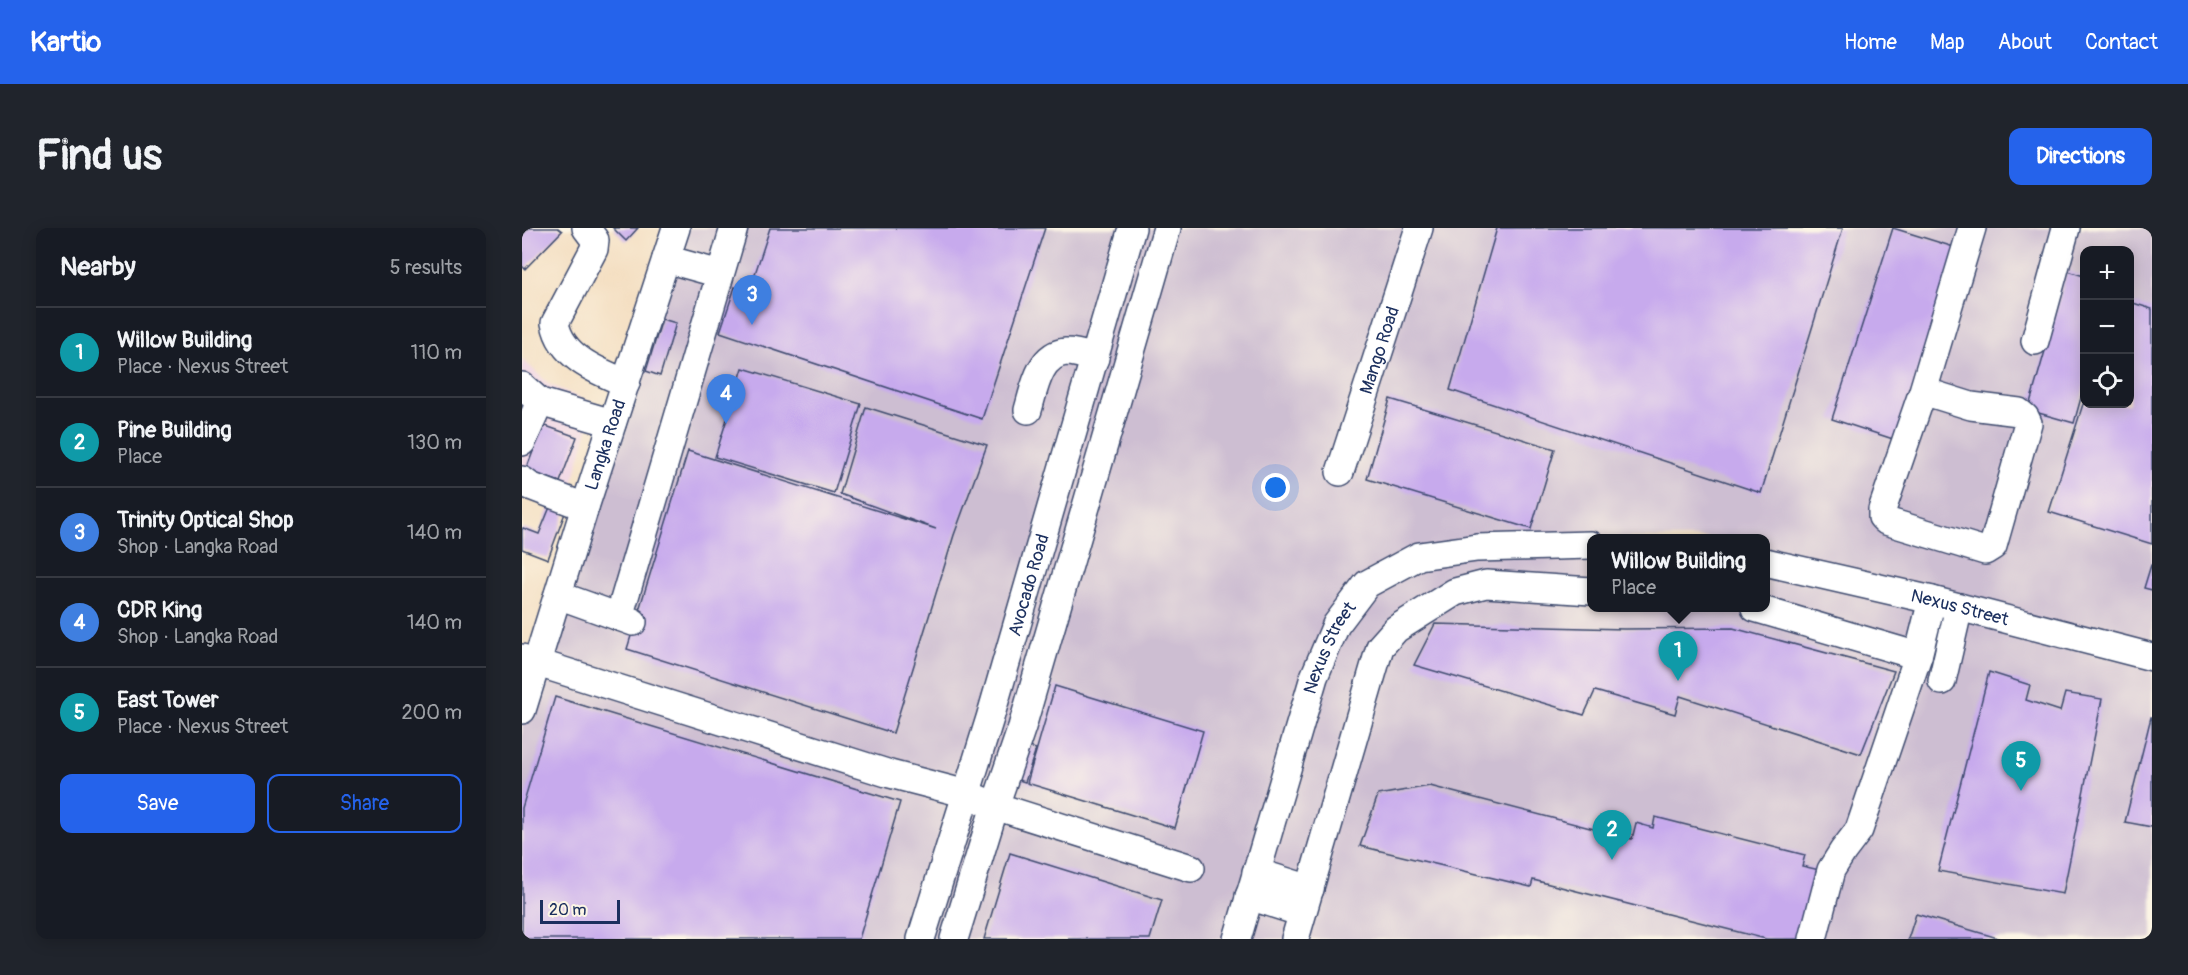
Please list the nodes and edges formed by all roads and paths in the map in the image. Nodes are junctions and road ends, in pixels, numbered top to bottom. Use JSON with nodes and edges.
{"nodes":[{"id":1,"x":586,"y":228,"type":"edge"},
{"id":2,"x":676,"y":228,"type":"edge"},
{"id":3,"x":734,"y":228,"type":"edge"},
{"id":4,"x":1132,"y":228,"type":"edge"},
{"id":5,"x":1167,"y":228,"type":"edge"},
{"id":6,"x":1419,"y":228,"type":"edge"},
{"id":7,"x":1972,"y":228,"type":"edge"},
{"id":8,"x":2066,"y":228,"type":"edge"},
{"id":9,"x":666,"y":259,"type":"junction"},
{"id":10,"x":720,"y":274,"type":"junction"},
{"id":11,"x":2035,"y":341,"type":"dead end"},
{"id":12,"x":1097,"y":348,"type":"junction"},
{"id":13,"x":1132,"y":349,"type":"junction"},
{"id":14,"x":626,"y":383,"type":"junction"},
{"id":15,"x":1923,"y":391,"type":"junction"},
{"id":16,"x":531,"y":394,"type":"edge"},
{"id":17,"x":1028,"y":410,"type":"dead end"},
{"id":18,"x":612,"y":423,"type":"junction"},
{"id":19,"x":522,"y":442,"type":"edge"},
{"id":20,"x":1340,"y":472,"type":"dead end"},
{"id":21,"x":522,"y":480,"type":"edge"},
{"id":22,"x":585,"y":507,"type":"junction"},
{"id":23,"x":1587,"y":545,"type":"edge"},
{"id":24,"x":1770,"y":563,"type":"edge"},
{"id":25,"x":1587,"y":591,"type":"edge"},
{"id":26,"x":558,"y":595,"type":"junction"},
{"id":27,"x":1932,"y":600,"type":"junction"},
{"id":28,"x":1959,"y":607,"type":"junction"},
{"id":29,"x":1769,"y":612,"type":"edge"},
{"id":30,"x":1918,"y":656,"type":"junction"},
{"id":31,"x":2152,"y":657,"type":"edge"},
{"id":32,"x":529,"y":660,"type":"edge"},
{"id":33,"x":1942,"y":681,"type":"dead end"},
{"id":34,"x":522,"y":710,"type":"edge"},
{"id":35,"x":990,"y":717,"type":"junction"},
{"id":36,"x":1022,"y":727,"type":"junction"},
{"id":37,"x":967,"y":794,"type":"junction"},
{"id":38,"x":995,"y":806,"type":"junction"},
{"id":39,"x":1191,"y":868,"type":"dead end"},
{"id":40,"x":1253,"y":884,"type":"junction"},
{"id":41,"x":1306,"y":901,"type":"junction"},
{"id":42,"x":921,"y":939,"type":"edge"},
{"id":43,"x":954,"y":939,"type":"edge"},
{"id":44,"x":1236,"y":939,"type":"edge"},
{"id":45,"x":1295,"y":939,"type":"edge"},
{"id":46,"x":1813,"y":939,"type":"edge"}],
"edges":[{"from":1,"to":14,"type":"street"},
{"from":2,"to":9,"type":"street","name":"Langka Road"},
{"from":3,"to":10,"type":"street"},
{"from":4,"to":12,"type":"street","name":"Avocado Road"},
{"from":5,"to":13,"type":"street"},
{"from":6,"to":20,"type":"street","name":"Mango Road"},
{"from":7,"to":15,"type":"street"},
{"from":8,"to":11,"type":"street"},
{"from":9,"to":10,"type":"street"},
{"from":9,"to":14,"type":"street","name":"Langka Road"},
{"from":10,"to":26,"type":"street"},
{"from":12,"to":13,"type":"street"},
{"from":12,"to":17,"type":"street"},
{"from":12,"to":35,"type":"street","name":"Avocado Road"},
{"from":13,"to":36,"type":"street"},
{"from":14,"to":18,"type":"street","name":"Langka Road"},
{"from":15,"to":15,"type":"street"},
{"from":16,"to":18,"type":"street"},
{"from":16,"to":19,"type":"street"},
{"from":18,"to":22,"type":"street","name":"Langka Road"},
{"from":21,"to":22,"type":"street"},
{"from":22,"to":26,"type":"street","name":"Langka Road"},
{"from":23,"to":40,"type":"street","name":"Nexus Street"},
{"from":24,"to":27,"type":"street","name":"Nexus Street"},
{"from":25,"to":41,"type":"street"},
{"from":26,"to":32,"type":"street","name":"Langka Road"},
{"from":27,"to":28,"type":"street","name":"Nexus Street"},
{"from":27,"to":30,"type":"street"},
{"from":28,"to":31,"type":"street","name":"Nexus Street"},
{"from":28,"to":33,"type":"street"},
{"from":29,"to":30,"type":"street"},
{"from":30,"to":46,"type":"street"},
{"from":32,"to":34,"type":"street","name":"Langka Road"},
{"from":32,"to":37,"type":"street"},
{"from":35,"to":36,"type":"street"},
{"from":35,"to":37,"type":"street","name":"Avocado Road"},
{"from":36,"to":38,"type":"street"},
{"from":37,"to":38,"type":"street"},
{"from":37,"to":42,"type":"street","name":"Avocado Road"},
{"from":38,"to":39,"type":"street"},
{"from":38,"to":43,"type":"street"},
{"from":40,"to":41,"type":"street"},
{"from":40,"to":44,"type":"street","name":"Nexus Street"},
{"from":41,"to":45,"type":"street"}]}
